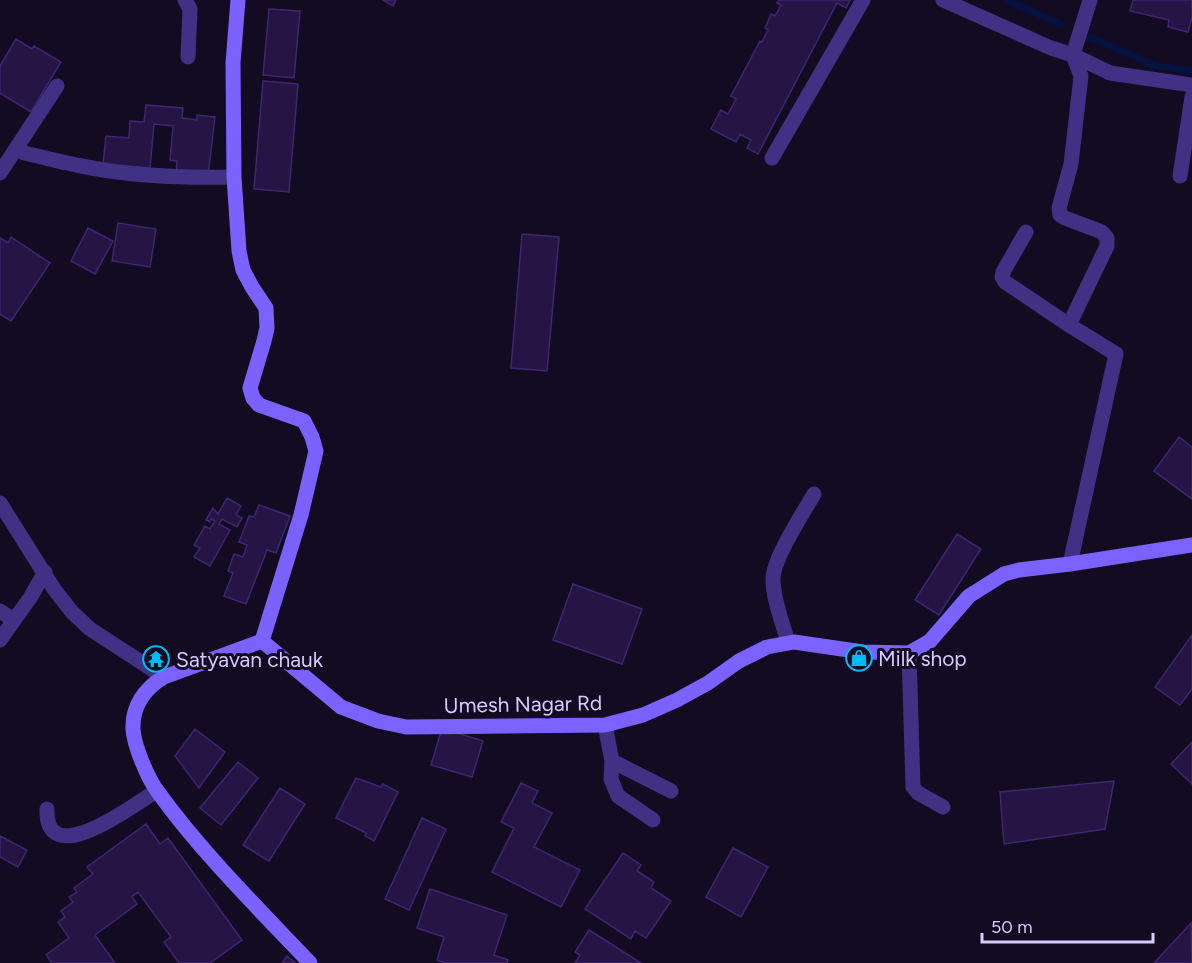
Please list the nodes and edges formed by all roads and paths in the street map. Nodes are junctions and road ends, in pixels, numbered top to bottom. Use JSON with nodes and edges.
{"nodes":[{"id":1,"x":184,"y":0,"type":"edge"},
{"id":2,"x":238,"y":0,"type":"edge"},
{"id":3,"x":863,"y":0,"type":"edge"},
{"id":4,"x":943,"y":0,"type":"edge"},
{"id":5,"x":1090,"y":0,"type":"edge"},
{"id":6,"x":1073,"y":55,"type":"junction"},
{"id":7,"x":188,"y":57,"type":"dead end"},
{"id":8,"x":1192,"y":85,"type":"edge"},
{"id":9,"x":57,"y":86,"type":"dead end"},
{"id":10,"x":1192,"y":97,"type":"edge"},
{"id":11,"x":24,"y":153,"type":"dead end"},
{"id":12,"x":772,"y":158,"type":"dead end"},
{"id":13,"x":0,"y":174,"type":"edge"},
{"id":14,"x":1180,"y":176,"type":"dead end"},
{"id":15,"x":234,"y":177,"type":"junction"},
{"id":16,"x":1026,"y":232,"type":"dead end"},
{"id":17,"x":1069,"y":325,"type":"junction"},
{"id":18,"x":813,"y":494,"type":"dead end"},
{"id":19,"x":0,"y":503,"type":"edge"},
{"id":20,"x":1192,"y":545,"type":"edge"},
{"id":21,"x":1071,"y":564,"type":"junction"},
{"id":22,"x":45,"y":572,"type":"junction"},
{"id":23,"x":0,"y":611,"type":"edge"},
{"id":24,"x":14,"y":620,"type":"junction"},
{"id":25,"x":0,"y":640,"type":"edge"},
{"id":26,"x":262,"y":641,"type":"junction"},
{"id":27,"x":788,"y":643,"type":"junction"},
{"id":28,"x":909,"y":653,"type":"junction"},
{"id":29,"x":164,"y":677,"type":"junction"},
{"id":30,"x":605,"y":725,"type":"junction"},
{"id":31,"x":612,"y":761,"type":"junction"},
{"id":32,"x":156,"y":790,"type":"junction"},
{"id":33,"x":671,"y":791,"type":"dead end"},
{"id":34,"x":943,"y":807,"type":"dead end"},
{"id":35,"x":47,"y":809,"type":"dead end"},
{"id":36,"x":653,"y":820,"type":"dead end"},
{"id":37,"x":310,"y":963,"type":"edge"}],
"edges":[{"from":1,"to":7,"type":"street"},
{"from":2,"to":15,"type":"street"},
{"from":3,"to":12,"type":"street"},
{"from":4,"to":6,"type":"street"},
{"from":5,"to":6,"type":"street"},
{"from":6,"to":8,"type":"street"},
{"from":6,"to":17,"type":"street"},
{"from":9,"to":13,"type":"street"},
{"from":10,"to":14,"type":"street"},
{"from":11,"to":15,"type":"street"},
{"from":15,"to":26,"type":"street"},
{"from":16,"to":17,"type":"street"},
{"from":17,"to":21,"type":"street"},
{"from":18,"to":27,"type":"street"},
{"from":19,"to":22,"type":"street"},
{"from":20,"to":21,"type":"street"},
{"from":21,"to":28,"type":"street"},
{"from":22,"to":24,"type":"street"},
{"from":22,"to":29,"type":"street"},
{"from":23,"to":24,"type":"street"},
{"from":24,"to":25,"type":"street"},
{"from":26,"to":29,"type":"street"},
{"from":26,"to":30,"type":"street","name":"Umesh Nagar Rd"},
{"from":27,"to":28,"type":"street","name":"Umesh Nagar Rd"},
{"from":27,"to":30,"type":"street","name":"Umesh Nagar Rd"},
{"from":28,"to":34,"type":"street"},
{"from":29,"to":32,"type":"street"},
{"from":30,"to":31,"type":"street"},
{"from":31,"to":33,"type":"street"},
{"from":31,"to":36,"type":"street"},
{"from":32,"to":35,"type":"street"},
{"from":32,"to":37,"type":"street"}]}
